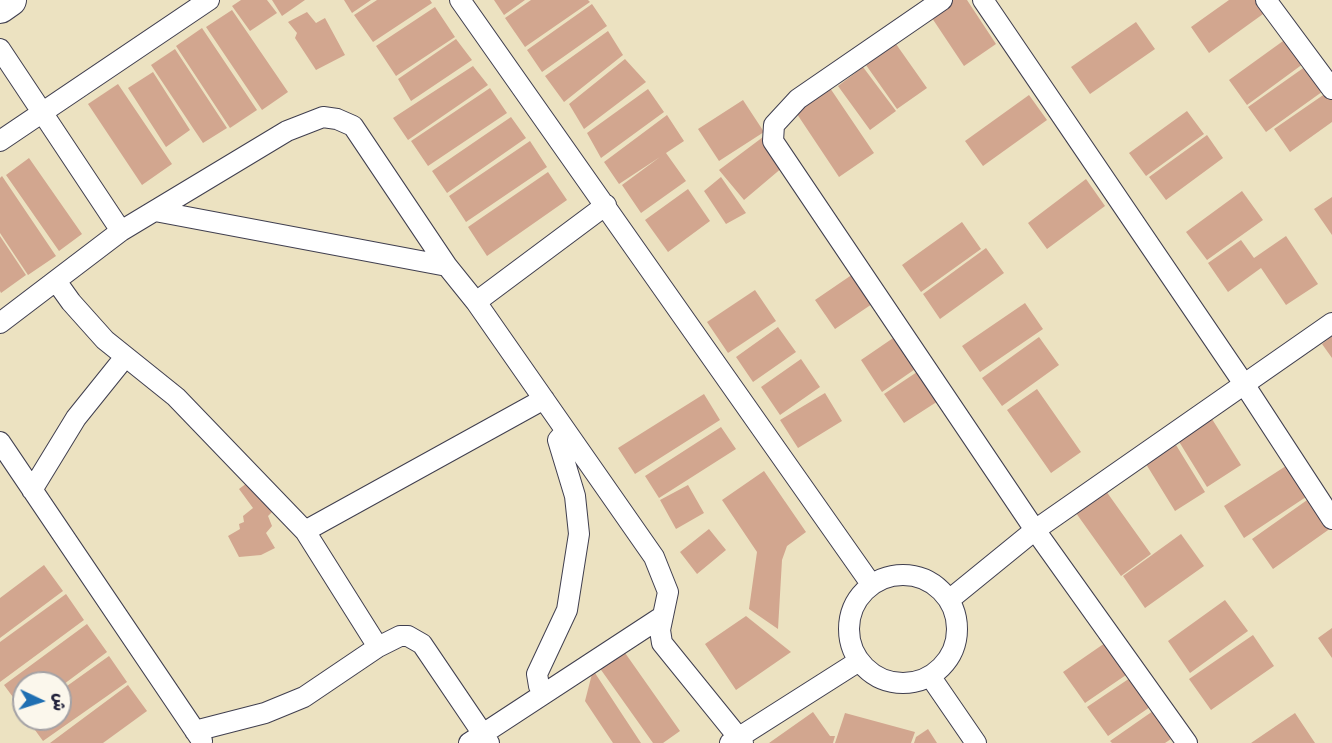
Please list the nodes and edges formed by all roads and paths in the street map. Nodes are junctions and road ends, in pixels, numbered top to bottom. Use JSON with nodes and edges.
{"nodes":[{"id":1,"x":10,"y":0,"type":"edge"},
{"id":2,"x":209,"y":0,"type":"edge"},
{"id":3,"x":460,"y":0,"type":"edge"},
{"id":4,"x":942,"y":0,"type":"edge"},
{"id":5,"x":983,"y":0,"type":"edge"},
{"id":6,"x":1266,"y":0,"type":"edge"},
{"id":7,"x":0,"y":7,"type":"edge"},
{"id":8,"x":0,"y":49,"type":"edge"},
{"id":9,"x":1332,"y":89,"type":"edge"},
{"id":10,"x":41,"y":112,"type":"junction"},
{"id":11,"x":0,"y":141,"type":"edge"},
{"id":12,"x":606,"y":205,"type":"junction"},
{"id":13,"x":155,"y":211,"type":"junction"},
{"id":14,"x":121,"y":231,"type":"junction"},
{"id":15,"x":447,"y":266,"type":"junction"},
{"id":16,"x":56,"y":281,"type":"junction"},
{"id":17,"x":476,"y":302,"type":"junction"},
{"id":18,"x":0,"y":323,"type":"edge"},
{"id":19,"x":1332,"y":323,"type":"edge"},
{"id":20,"x":124,"y":357,"type":"junction"},
{"id":21,"x":1244,"y":384,"type":"junction"},
{"id":22,"x":544,"y":399,"type":"junction"},
{"id":23,"x":566,"y":431,"type":"junction"},
{"id":24,"x":0,"y":442,"type":"edge"},
{"id":25,"x":32,"y":490,"type":"junction"},
{"id":26,"x":1332,"y":519,"type":"edge"},
{"id":27,"x":1035,"y":530,"type":"junction"},
{"id":28,"x":305,"y":531,"type":"junction"},
{"id":29,"x":871,"y":584,"type":"junction"},
{"id":30,"x":949,"y":600,"type":"junction"},
{"id":31,"x":663,"y":616,"type":"junction"},
{"id":32,"x":378,"y":647,"type":"junction"},
{"id":33,"x":859,"y":661,"type":"junction"},
{"id":34,"x":930,"y":676,"type":"junction"},
{"id":35,"x":543,"y":694,"type":"junction"},
{"id":36,"x":199,"y":737,"type":"edge"},
{"id":37,"x":480,"y":740,"type":"edge"},
{"id":38,"x":738,"y":741,"type":"edge"},
{"id":39,"x":976,"y":743,"type":"edge"},
{"id":40,"x":1187,"y":743,"type":"edge"}],
"edges":[{"from":1,"to":7,"type":"main road"},
{"from":2,"to":10,"type":"street"},
{"from":3,"to":12,"type":"street"},
{"from":4,"to":27,"type":"street"},
{"from":5,"to":21,"type":"street"},
{"from":6,"to":9,"type":"street"},
{"from":8,"to":10,"type":"street"},
{"from":10,"to":11,"type":"street"},
{"from":10,"to":14,"type":"street"},
{"from":12,"to":17,"type":"street"},
{"from":12,"to":29,"type":"street"},
{"from":13,"to":14,"type":"street"},
{"from":13,"to":15,"type":"street"},
{"from":13,"to":15,"type":"street"},
{"from":14,"to":16,"type":"street"},
{"from":15,"to":17,"type":"street"},
{"from":16,"to":18,"type":"street"},
{"from":16,"to":20,"type":"street"},
{"from":17,"to":22,"type":"street"},
{"from":19,"to":21,"type":"street"},
{"from":20,"to":25,"type":"street"},
{"from":20,"to":28,"type":"street"},
{"from":21,"to":26,"type":"street"},
{"from":21,"to":27,"type":"street"},
{"from":22,"to":23,"type":"street"},
{"from":22,"to":28,"type":"street"},
{"from":23,"to":31,"type":"street"},
{"from":23,"to":35,"type":"street"},
{"from":24,"to":25,"type":"street"},
{"from":25,"to":36,"type":"street"},
{"from":27,"to":30,"type":"street"},
{"from":27,"to":40,"type":"street"},
{"from":28,"to":32,"type":"street"},
{"from":29,"to":30,"type":"street"},
{"from":29,"to":33,"type":"street"},
{"from":30,"to":34,"type":"street"},
{"from":31,"to":35,"type":"street"},
{"from":31,"to":38,"type":"street"},
{"from":32,"to":36,"type":"street"},
{"from":32,"to":37,"type":"street"},
{"from":33,"to":34,"type":"street"},
{"from":33,"to":38,"type":"street"},
{"from":34,"to":39,"type":"street"},
{"from":35,"to":37,"type":"street"}]}
